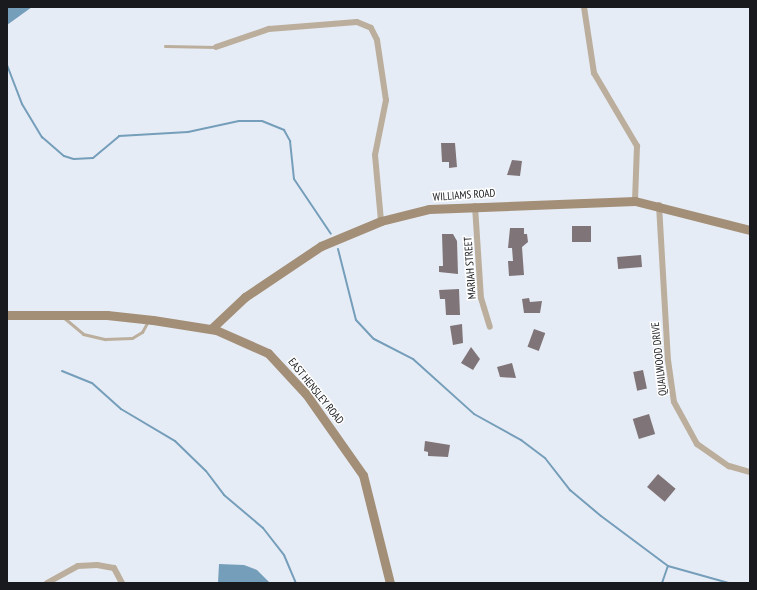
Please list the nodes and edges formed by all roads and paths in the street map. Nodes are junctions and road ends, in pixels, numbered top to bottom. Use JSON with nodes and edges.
{"nodes":[{"id":1,"x":584,"y":7,"type":"edge"},
{"id":2,"x":165,"y":46,"type":"dead end"},
{"id":3,"x":216,"y":47,"type":"joint"},
{"id":4,"x":635,"y":201,"type":"junction"},
{"id":5,"x":659,"y":205,"type":"junction"},
{"id":6,"x":475,"y":206,"type":"junction"},
{"id":7,"x":381,"y":221,"type":"junction"},
{"id":8,"x":750,"y":230,"type":"edge"},
{"id":9,"x":7,"y":315,"type":"edge"},
{"id":10,"x":60,"y":315,"type":"junction"},
{"id":11,"x":149,"y":320,"type":"junction"},
{"id":12,"x":490,"y":327,"type":"dead end"},
{"id":13,"x":211,"y":329,"type":"junction"},
{"id":14,"x":750,"y":472,"type":"edge"},
{"id":15,"x":47,"y":583,"type":"edge"},
{"id":16,"x":122,"y":583,"type":"edge"},
{"id":17,"x":390,"y":583,"type":"edge"}],
"edges":[{"from":1,"to":4,"type":"street"},
{"from":2,"to":3,"type":"lane"},
{"from":3,"to":7,"type":"street"},
{"from":4,"to":5,"type":"street","name":"WILLIAMS ROAD"},
{"from":4,"to":6,"type":"street","name":"WILLIAMS ROAD"},
{"from":5,"to":8,"type":"street","name":"WILLIAMS ROAD"},
{"from":5,"to":14,"type":"street","name":"QUAILWOOD DRIVE"},
{"from":6,"to":7,"type":"street","name":"WILLIAMS ROAD"},
{"from":6,"to":12,"type":"street","name":"MARIAH STREET"},
{"from":7,"to":13,"type":"street","name":"WILLIAMS ROAD"},
{"from":9,"to":10,"type":"street","name":"EAST HENSLEY ROAD"},
{"from":10,"to":11,"type":"street","name":"EAST HENSLEY ROAD"},
{"from":10,"to":11,"type":"lane"},
{"from":11,"to":13,"type":"street","name":"EAST HENSLEY ROAD"},
{"from":13,"to":17,"type":"street","name":"EAST HENSLEY ROAD"},
{"from":15,"to":16,"type":"street"}]}
